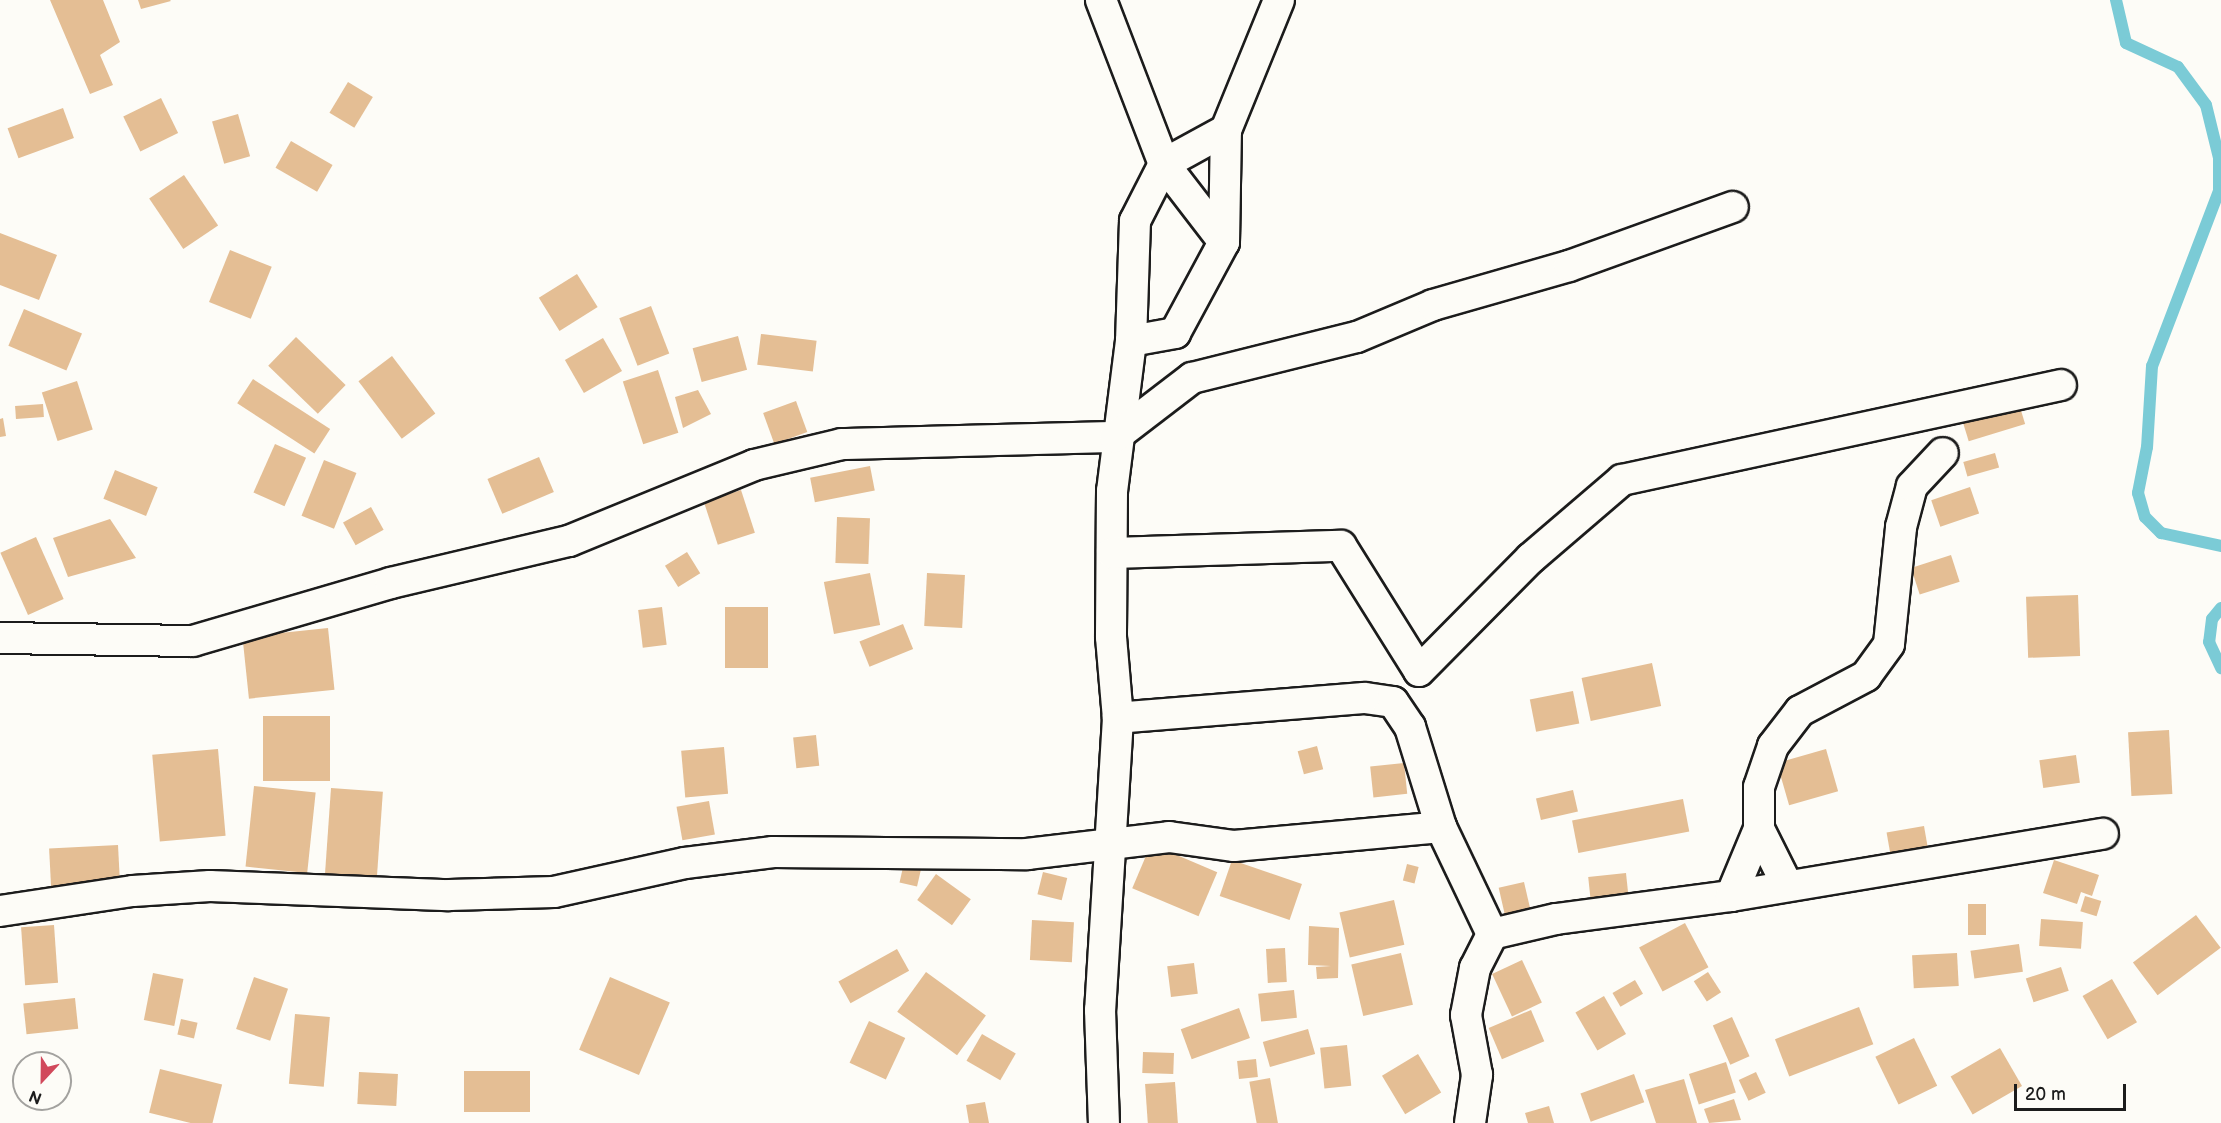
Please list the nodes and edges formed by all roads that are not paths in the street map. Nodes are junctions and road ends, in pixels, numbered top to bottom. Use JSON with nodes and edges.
{"nodes":[{"id":1,"x":1101,"y":0,"type":"edge"},
{"id":2,"x":1279,"y":0,"type":"edge"},
{"id":3,"x":1226,"y":130,"type":"junction"},
{"id":4,"x":1164,"y":164,"type":"junction"},
{"id":5,"x":1733,"y":207,"type":"dead end"},
{"id":6,"x":1224,"y":242,"type":"junction"},
{"id":7,"x":1131,"y":340,"type":"junction"},
{"id":8,"x":2061,"y":385,"type":"dead end"},
{"id":9,"x":1116,"y":437,"type":"junction"},
{"id":10,"x":1943,"y":453,"type":"dead end"},
{"id":11,"x":1112,"y":553,"type":"junction"},
{"id":12,"x":0,"y":638,"type":"edge"},
{"id":13,"x":1118,"y":717,"type":"junction"},
{"id":14,"x":1441,"y":827,"type":"junction"},
{"id":15,"x":1759,"y":829,"type":"junction"},
{"id":16,"x":2103,"y":834,"type":"dead end"},
{"id":17,"x":1107,"y":842,"type":"junction"},
{"id":18,"x":1787,"y":885,"type":"junction"},
{"id":19,"x":1731,"y":896,"type":"junction"},
{"id":20,"x":0,"y":911,"type":"edge"},
{"id":21,"x":1492,"y":934,"type":"junction"},
{"id":22,"x":1104,"y":1123,"type":"edge"},
{"id":23,"x":1470,"y":1123,"type":"edge"}],
"edges":[{"from":1,"to":4,"type":"street"},
{"from":2,"to":3,"type":"street"},
{"from":3,"to":4,"type":"street"},
{"from":3,"to":6,"type":"street"},
{"from":4,"to":6,"type":"street"},
{"from":4,"to":7,"type":"street"},
{"from":5,"to":9,"type":"street"},
{"from":6,"to":7,"type":"street"},
{"from":7,"to":9,"type":"street"},
{"from":8,"to":11,"type":"street"},
{"from":9,"to":11,"type":"street"},
{"from":9,"to":12,"type":"street"},
{"from":10,"to":15,"type":"street"},
{"from":11,"to":13,"type":"street"},
{"from":13,"to":14,"type":"street"},
{"from":13,"to":17,"type":"street"},
{"from":14,"to":17,"type":"street"},
{"from":14,"to":21,"type":"street"},
{"from":15,"to":18,"type":"street"},
{"from":15,"to":19,"type":"street"},
{"from":16,"to":18,"type":"street"},
{"from":17,"to":20,"type":"street"},
{"from":17,"to":22,"type":"street"},
{"from":18,"to":19,"type":"street"},
{"from":19,"to":21,"type":"street"},
{"from":21,"to":23,"type":"street"}]}
